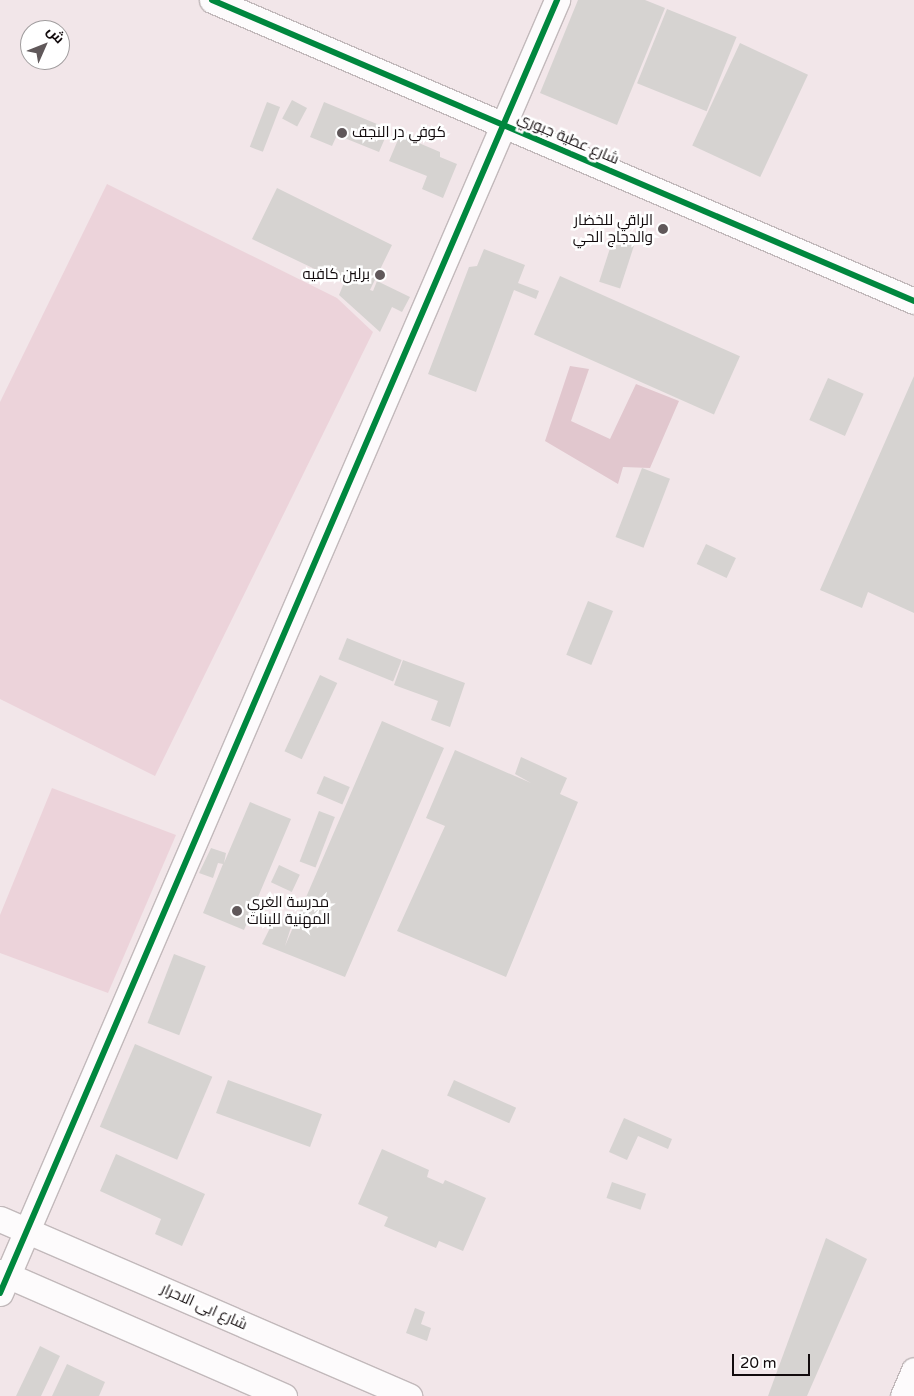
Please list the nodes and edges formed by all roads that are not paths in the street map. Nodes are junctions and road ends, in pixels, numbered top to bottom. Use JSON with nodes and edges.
{"nodes":[{"id":1,"x":212,"y":0,"type":"edge"},
{"id":2,"x":557,"y":0,"type":"edge"},
{"id":3,"x":504,"y":125,"type":"junction"},
{"id":4,"x":914,"y":301,"type":"edge"},
{"id":5,"x":0,"y":1219,"type":"edge"},
{"id":6,"x":26,"y":1230,"type":"junction"},
{"id":7,"x":3,"y":1280,"type":"edge"},
{"id":8,"x":914,"y":1370,"type":"edge"},
{"id":9,"x":284,"y":1396,"type":"edge"},
{"id":10,"x":409,"y":1396,"type":"edge"},
{"id":11,"x":903,"y":1396,"type":"edge"}],
"edges":[{"from":1,"to":3,"type":"street","name":"شارع عطية جبوري"},
{"from":2,"to":3,"type":"street"},
{"from":3,"to":4,"type":"street","name":"شارع عطية جبوري"},
{"from":3,"to":6,"type":"street"},
{"from":5,"to":6,"type":"street","name":"شارع ابی الاحرار"},
{"from":6,"to":7,"type":"street"},
{"from":6,"to":10,"type":"street","name":"شارع ابی الاحرار"},
{"from":7,"to":9,"type":"street"},
{"from":8,"to":11,"type":"street"}]}
